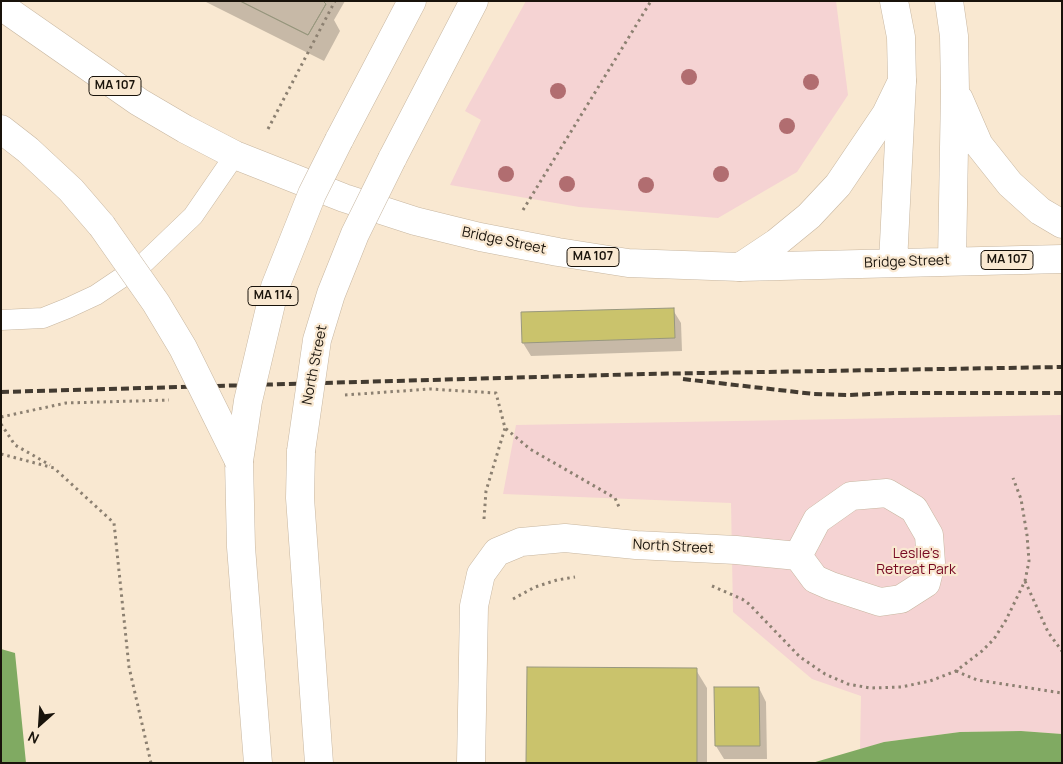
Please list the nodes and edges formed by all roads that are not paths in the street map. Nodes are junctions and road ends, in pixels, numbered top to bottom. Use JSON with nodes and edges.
{"nodes":[{"id":1,"x":412,"y":1,"type":"edge"},
{"id":2,"x":474,"y":1,"type":"edge"},
{"id":3,"x":894,"y":1,"type":"edge"},
{"id":4,"x":949,"y":1,"type":"edge"},
{"id":5,"x":1,"y":6,"type":"edge"},
{"id":6,"x":902,"y":81,"type":"junction"},
{"id":7,"x":955,"y":91,"type":"junction"},
{"id":8,"x":1,"y":129,"type":"edge"},
{"id":9,"x":244,"y":159,"type":"junction"},
{"id":10,"x":1062,"y":224,"type":"edge"},
{"id":11,"x":1062,"y":259,"type":"edge"},
{"id":12,"x":952,"y":261,"type":"junction"},
{"id":13,"x":893,"y":263,"type":"junction"},
{"id":14,"x":740,"y":267,"type":"junction"},
{"id":15,"x":1,"y":320,"type":"edge"},
{"id":16,"x":239,"y":461,"type":"junction"},
{"id":17,"x":798,"y":556,"type":"junction"},
{"id":18,"x":258,"y":763,"type":"edge"},
{"id":19,"x":319,"y":763,"type":"edge"},
{"id":20,"x":471,"y":763,"type":"edge"}],
"edges":[{"from":1,"to":16,"type":"main road","number":"MA 114","bridge":true},
{"from":2,"to":19,"type":"main road","name":"North Street","bridge":true},
{"from":3,"to":6,"type":"main road"},
{"from":4,"to":7,"type":"main road"},
{"from":5,"to":9,"type":"main road","name":"Bridge Street","number":"MA 107"},
{"from":6,"to":13,"type":"main road"},
{"from":6,"to":14,"type":"main road"},
{"from":7,"to":10,"type":"main road"},
{"from":7,"to":12,"type":"main road"},
{"from":8,"to":16,"type":"main road","bridge":true},
{"from":9,"to":14,"type":"main road","name":"Bridge Street","number":"MA 107"},
{"from":9,"to":15,"type":"lane"},
{"from":11,"to":12,"type":"main road","name":"Bridge Street","number":"MA 107"},
{"from":12,"to":13,"type":"main road","name":"Bridge Street","number":"MA 107"},
{"from":13,"to":14,"type":"main road","name":"Bridge Street","number":"MA 107"},
{"from":16,"to":18,"type":"main road","number":"MA 114"},
{"from":17,"to":17,"type":"main road"},
{"from":17,"to":20,"type":"main road","name":"North Street"}]}
